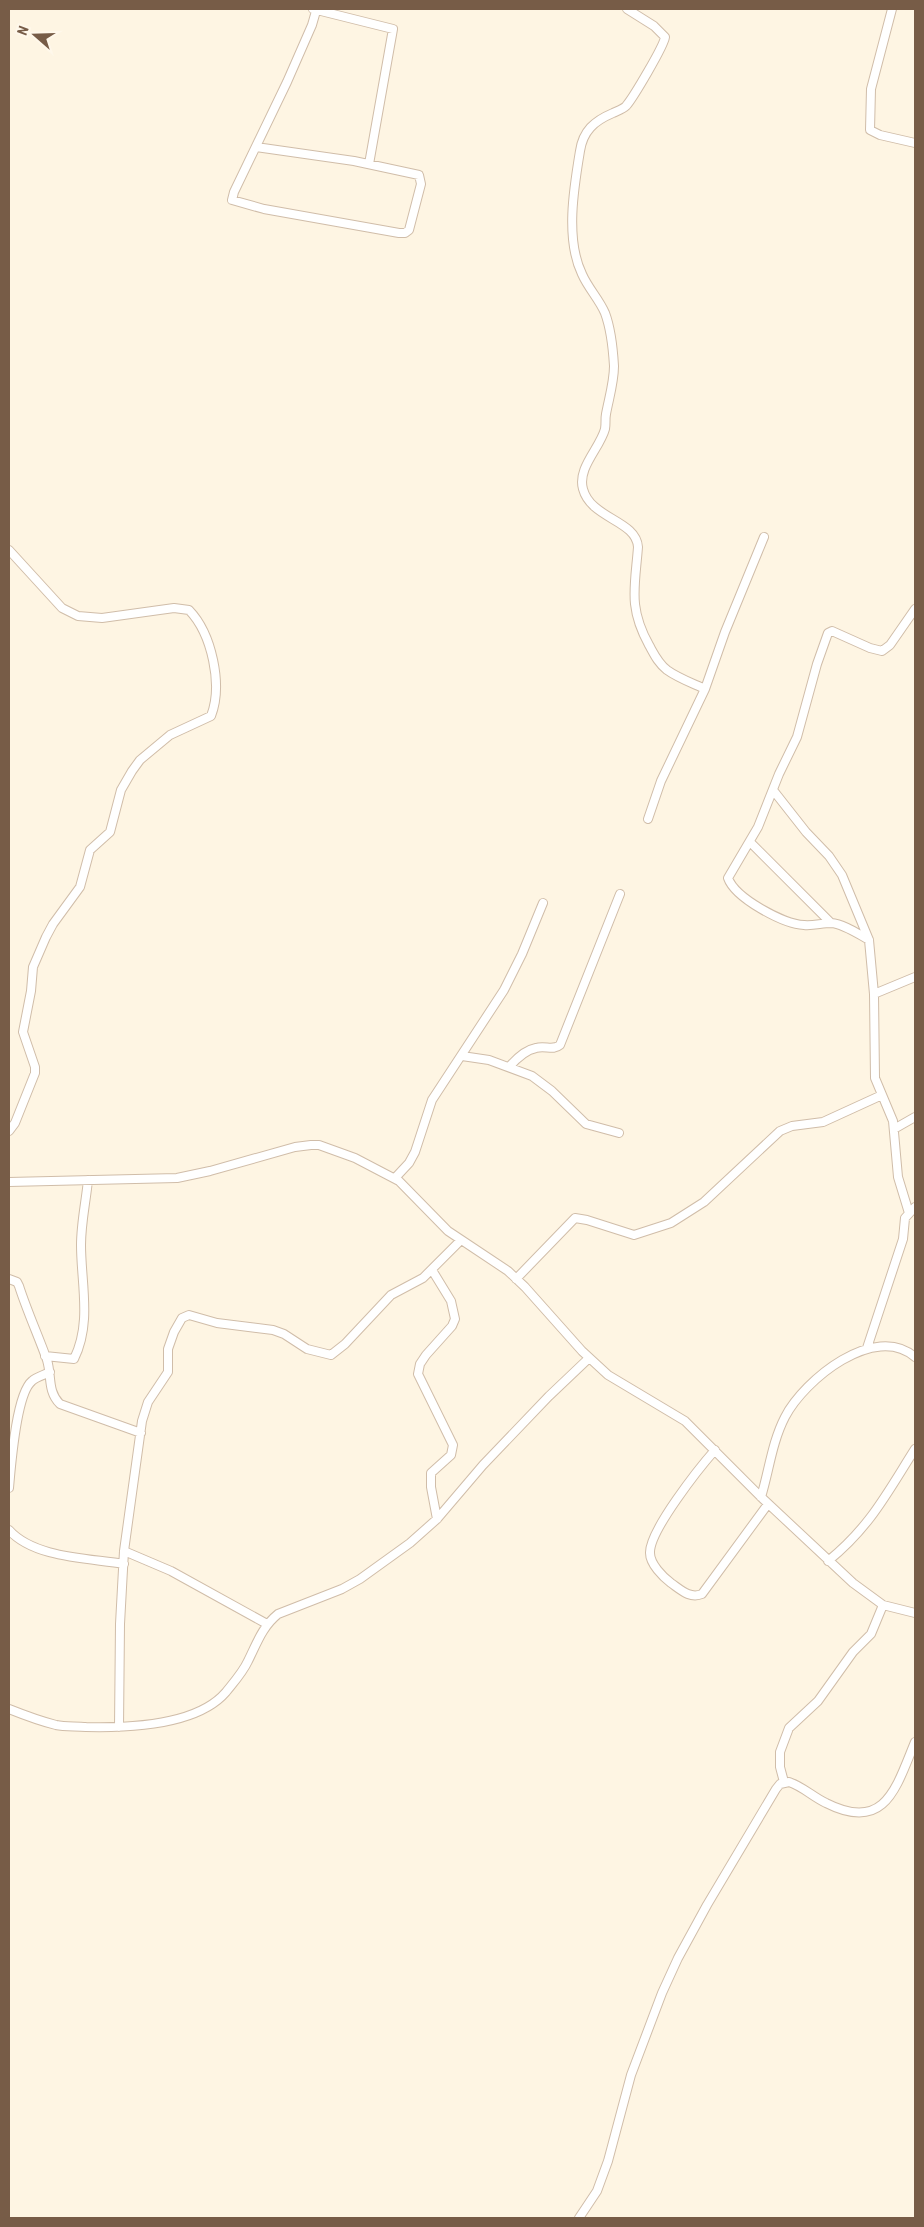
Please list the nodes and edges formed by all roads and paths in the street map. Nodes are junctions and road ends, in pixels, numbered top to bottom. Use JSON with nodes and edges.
{"nodes":[{"id":1,"x":626,"y":9,"type":"edge"},
{"id":2,"x":892,"y":9,"type":"edge"},
{"id":3,"x":314,"y":10,"type":"edge"},
{"id":4,"x":346,"y":12,"type":"edge"},
{"id":5,"x":915,"y":143,"type":"edge"},
{"id":6,"x":256,"y":146,"type":"junction"},
{"id":7,"x":369,"y":164,"type":"junction"},
{"id":8,"x":764,"y":538,"type":"dead end"},
{"id":9,"x":9,"y":550,"type":"edge"},
{"id":10,"x":915,"y":608,"type":"edge"},
{"id":11,"x":705,"y":689,"type":"junction"},
{"id":12,"x":773,"y":790,"type":"junction"},
{"id":13,"x":648,"y":819,"type":"dead end"},
{"id":14,"x":750,"y":842,"type":"junction"},
{"id":15,"x":620,"y":894,"type":"dead end"},
{"id":16,"x":543,"y":903,"type":"dead end"},
{"id":17,"x":831,"y":923,"type":"junction"},
{"id":18,"x":869,"y":940,"type":"junction"},
{"id":19,"x":915,"y":977,"type":"edge"},
{"id":20,"x":874,"y":994,"type":"junction"},
{"id":21,"x":462,"y":1056,"type":"junction"},
{"id":22,"x":509,"y":1067,"type":"junction"},
{"id":23,"x":882,"y":1094,"type":"junction"},
{"id":24,"x":915,"y":1117,"type":"edge"},
{"id":25,"x":894,"y":1129,"type":"junction"},
{"id":26,"x":9,"y":1131,"type":"edge"},
{"id":27,"x":619,"y":1134,"type":"dead end"},
{"id":28,"x":394,"y":1178,"type":"junction"},
{"id":29,"x":88,"y":1180,"type":"junction"},
{"id":30,"x":9,"y":1182,"type":"edge"},
{"id":31,"x":915,"y":1207,"type":"edge"},
{"id":32,"x":909,"y":1213,"type":"junction"},
{"id":33,"x":461,"y":1240,"type":"junction"},
{"id":34,"x":432,"y":1270,"type":"junction"},
{"id":35,"x":9,"y":1279,"type":"edge"},
{"id":36,"x":516,"y":1279,"type":"junction"},
{"id":37,"x":867,"y":1348,"type":"junction"},
{"id":38,"x":45,"y":1356,"type":"junction"},
{"id":39,"x":915,"y":1357,"type":"edge"},
{"id":40,"x":589,"y":1358,"type":"junction"},
{"id":41,"x":50,"y":1372,"type":"junction"},
{"id":42,"x":141,"y":1432,"type":"junction"},
{"id":43,"x":915,"y":1449,"type":"edge"},
{"id":44,"x":715,"y":1450,"type":"junction"},
{"id":45,"x":9,"y":1488,"type":"edge"},
{"id":46,"x":761,"y":1497,"type":"junction"},
{"id":47,"x":768,"y":1504,"type":"junction"},
{"id":48,"x":437,"y":1519,"type":"junction"},
{"id":49,"x":9,"y":1530,"type":"edge"},
{"id":50,"x":124,"y":1551,"type":"junction"},
{"id":51,"x":828,"y":1561,"type":"junction"},
{"id":52,"x":124,"y":1564,"type":"junction"},
{"id":53,"x":883,"y":1605,"type":"junction"},
{"id":54,"x":915,"y":1613,"type":"edge"},
{"id":55,"x":267,"y":1624,"type":"junction"},
{"id":56,"x":9,"y":1709,"type":"edge"},
{"id":57,"x":119,"y":1727,"type":"junction"},
{"id":58,"x":915,"y":1742,"type":"edge"},
{"id":59,"x":784,"y":1782,"type":"junction"},
{"id":60,"x":579,"y":2218,"type":"edge"}],
"edges":[{"from":1,"to":11,"type":"street"},
{"from":2,"to":5,"type":"street"},
{"from":3,"to":4,"type":"street"},
{"from":3,"to":6,"type":"street"},
{"from":4,"to":7,"type":"street"},
{"from":6,"to":7,"type":"street"},
{"from":6,"to":7,"type":"street"},
{"from":8,"to":11,"type":"street"},
{"from":9,"to":26,"type":"street"},
{"from":10,"to":12,"type":"street"},
{"from":11,"to":13,"type":"street"},
{"from":12,"to":14,"type":"street"},
{"from":12,"to":18,"type":"street"},
{"from":14,"to":17,"type":"street"},
{"from":14,"to":17,"type":"street"},
{"from":15,"to":22,"type":"street"},
{"from":16,"to":21,"type":"street"},
{"from":17,"to":18,"type":"street"},
{"from":18,"to":20,"type":"street"},
{"from":19,"to":20,"type":"street"},
{"from":20,"to":23,"type":"street"},
{"from":21,"to":22,"type":"street"},
{"from":21,"to":28,"type":"street"},
{"from":22,"to":27,"type":"street"},
{"from":23,"to":25,"type":"street"},
{"from":23,"to":36,"type":"street"},
{"from":24,"to":25,"type":"street"},
{"from":25,"to":32,"type":"street"},
{"from":28,"to":29,"type":"street"},
{"from":28,"to":33,"type":"street"},
{"from":29,"to":30,"type":"street"},
{"from":29,"to":38,"type":"street"},
{"from":31,"to":32,"type":"street"},
{"from":32,"to":37,"type":"street"},
{"from":33,"to":34,"type":"street"},
{"from":33,"to":36,"type":"street"},
{"from":34,"to":42,"type":"street"},
{"from":34,"to":48,"type":"street"},
{"from":35,"to":38,"type":"street"},
{"from":36,"to":40,"type":"street"},
{"from":37,"to":39,"type":"street"},
{"from":37,"to":46,"type":"street"},
{"from":38,"to":41,"type":"street"},
{"from":40,"to":44,"type":"street"},
{"from":40,"to":48,"type":"street"},
{"from":41,"to":42,"type":"street"},
{"from":41,"to":45,"type":"street"},
{"from":42,"to":50,"type":"street"},
{"from":43,"to":51,"type":"street"},
{"from":44,"to":46,"type":"street"},
{"from":44,"to":47,"type":"street"},
{"from":46,"to":47,"type":"street"},
{"from":47,"to":51,"type":"street"},
{"from":48,"to":55,"type":"street"},
{"from":49,"to":52,"type":"street"},
{"from":50,"to":52,"type":"street"},
{"from":50,"to":55,"type":"street"},
{"from":51,"to":53,"type":"street"},
{"from":52,"to":57,"type":"street"},
{"from":53,"to":54,"type":"street"},
{"from":53,"to":59,"type":"street"},
{"from":55,"to":57,"type":"street"},
{"from":56,"to":57,"type":"street"},
{"from":58,"to":59,"type":"street"},
{"from":59,"to":60,"type":"street"}]}
